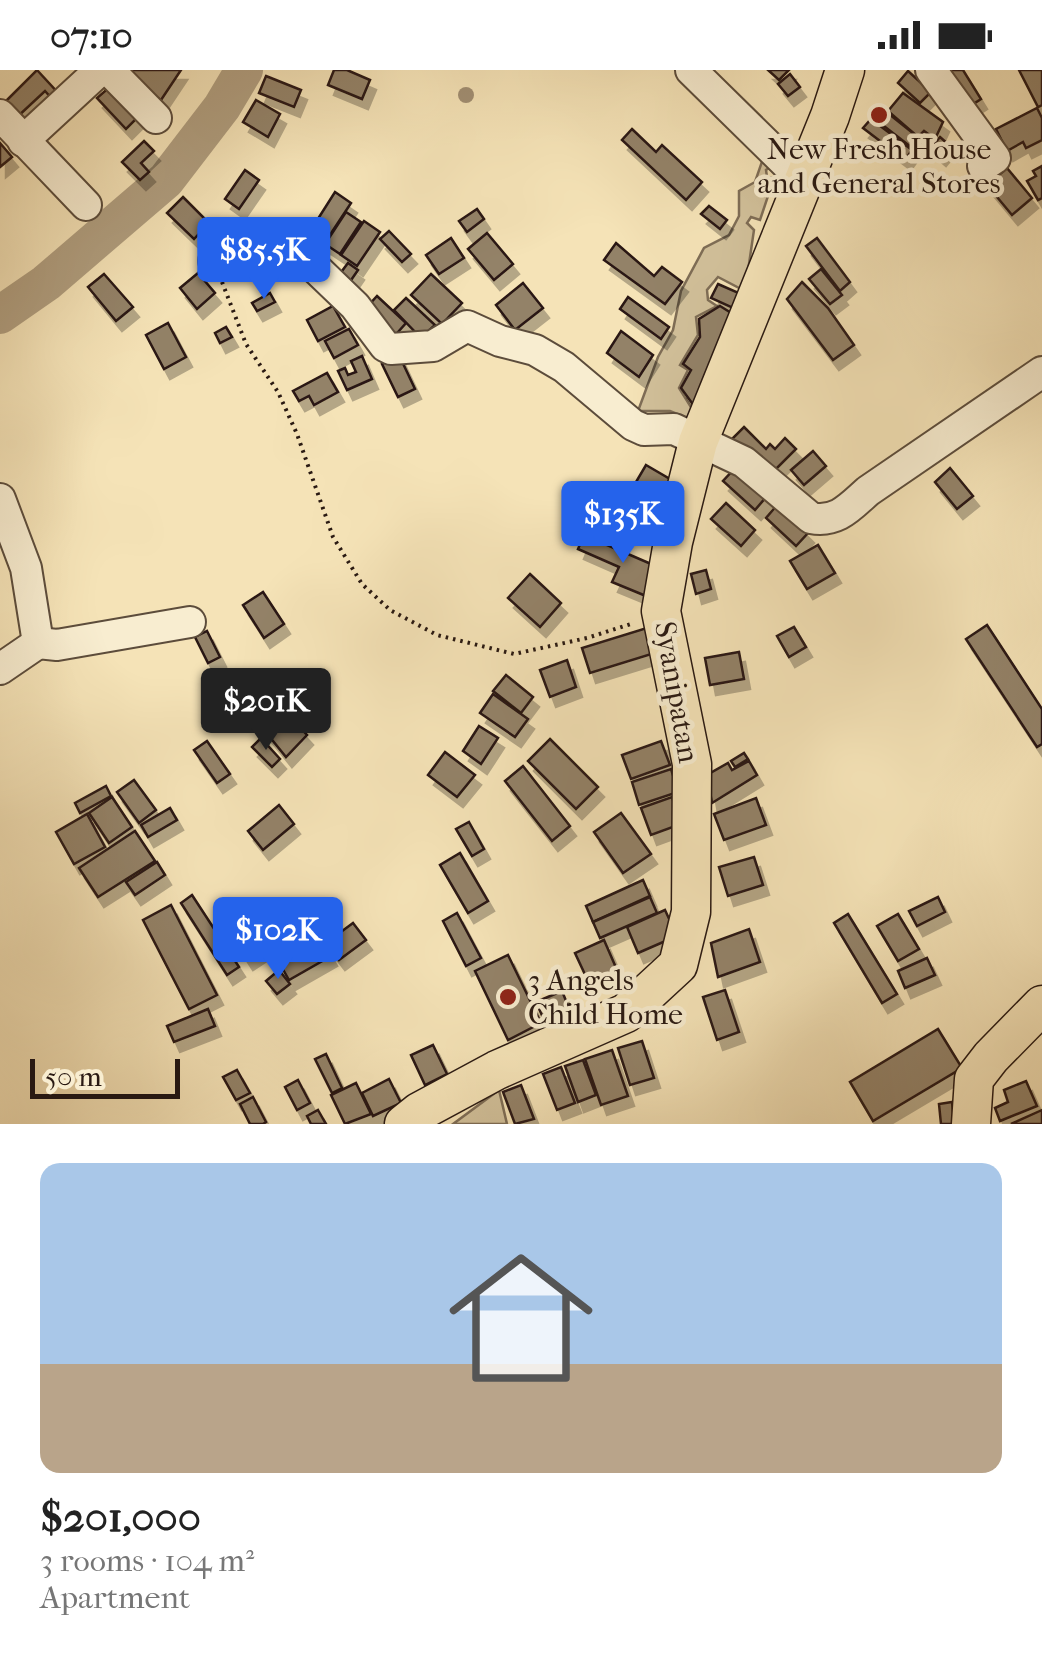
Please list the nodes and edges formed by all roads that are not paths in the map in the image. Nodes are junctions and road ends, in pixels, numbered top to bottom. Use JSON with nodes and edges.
{"nodes":[{"id":1,"x":100,"y":70,"type":"edge"},
{"id":2,"x":109,"y":70,"type":"edge"},
{"id":3,"x":692,"y":70,"type":"edge"},
{"id":4,"x":844,"y":70,"type":"edge"},
{"id":5,"x":931,"y":70,"type":"edge"},
{"id":6,"x":0,"y":115,"type":"edge"},
{"id":7,"x":156,"y":118,"type":"dead end"},
{"id":8,"x":24,"y":140,"type":"junction"},
{"id":9,"x":983,"y":166,"type":"dead end"},
{"id":10,"x":803,"y":180,"type":"junction"},
{"id":11,"x":86,"y":206,"type":"dead end"},
{"id":12,"x":214,"y":261,"type":"road end"},
{"id":13,"x":1042,"y":372,"type":"edge"},
{"id":14,"x":698,"y":442,"type":"junction"},
{"id":15,"x":0,"y":499,"type":"edge"},
{"id":16,"x":190,"y":622,"type":"dead end"},
{"id":17,"x":38,"y":643,"type":"junction"},
{"id":18,"x":0,"y":669,"type":"edge"},
{"id":19,"x":1042,"y":1005,"type":"edge"},
{"id":20,"x":404,"y":1124,"type":"edge"},
{"id":21,"x":971,"y":1124,"type":"edge"}],
"edges":[{"from":1,"to":8,"type":"street"},
{"from":2,"to":7,"type":"street"},
{"from":3,"to":10,"type":"street"},
{"from":4,"to":10,"type":"main road","name":"Syanipatan"},
{"from":5,"to":9,"type":"street"},
{"from":6,"to":8,"type":"street"},
{"from":8,"to":11,"type":"street"},
{"from":10,"to":14,"type":"main road","name":"Syanipatan"},
{"from":12,"to":14,"type":"street"},
{"from":13,"to":14,"type":"street"},
{"from":14,"to":20,"type":"main road","name":"Syanipatan"},
{"from":15,"to":17,"type":"street"},
{"from":16,"to":17,"type":"street"},
{"from":17,"to":18,"type":"street"},
{"from":19,"to":21,"type":"main road"}]}
